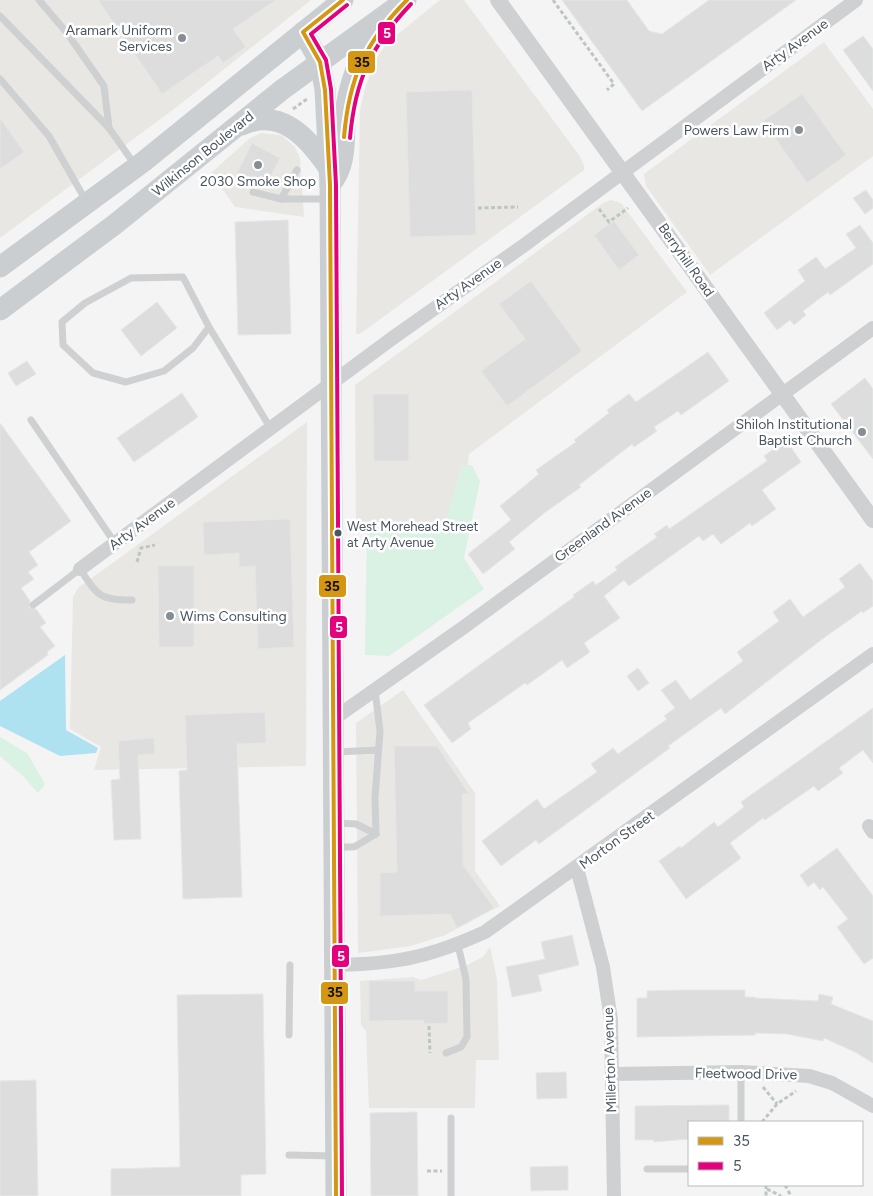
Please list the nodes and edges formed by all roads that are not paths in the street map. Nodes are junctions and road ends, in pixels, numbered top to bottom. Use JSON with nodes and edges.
{"nodes":[{"id":1,"x":39,"y":0,"type":"edge"},
{"id":2,"x":343,"y":0,"type":"edge"},
{"id":3,"x":407,"y":0,"type":"edge"},
{"id":4,"x":498,"y":0,"type":"edge"},
{"id":5,"x":856,"y":0,"type":"edge"},
{"id":6,"x":0,"y":16,"type":"edge"},
{"id":7,"x":303,"y":32,"type":"junction"},
{"id":8,"x":320,"y":62,"type":"junction"},
{"id":9,"x":0,"y":79,"type":"edge"},
{"id":10,"x":109,"y":128,"type":"junction"},
{"id":11,"x":221,"y":138,"type":"junction"},
{"id":12,"x":136,"y":167,"type":"junction"},
{"id":13,"x":297,"y":170,"type":"dead end"},
{"id":14,"x":623,"y":172,"type":"junction"},
{"id":15,"x":329,"y":184,"type":"junction"},
{"id":16,"x":253,"y":192,"type":"dead end"},
{"id":17,"x":281,"y":199,"type":"junction"},
{"id":18,"x":87,"y":204,"type":"junction"},
{"id":19,"x":0,"y":267,"type":"edge"},
{"id":20,"x":0,"y":310,"type":"edge"},
{"id":21,"x":209,"y":327,"type":"junction"},
{"id":22,"x":873,"y":328,"type":"edge"},
{"id":23,"x":331,"y":385,"type":"junction"},
{"id":24,"x":781,"y":395,"type":"junction"},
{"id":25,"x":31,"y":420,"type":"dead end"},
{"id":26,"x":271,"y":429,"type":"junction"},
{"id":27,"x":873,"y":520,"type":"edge"},
{"id":28,"x":115,"y":543,"type":"junction"},
{"id":29,"x":80,"y":569,"type":"junction"},
{"id":30,"x":132,"y":600,"type":"dead end"},
{"id":31,"x":33,"y":605,"type":"dead end"},
{"id":32,"x":873,"y":654,"type":"edge"},
{"id":33,"x":375,"y":689,"type":"junction"},
{"id":34,"x":332,"y":720,"type":"junction"},
{"id":35,"x":378,"y":750,"type":"junction"},
{"id":36,"x":332,"y":752,"type":"junction"},
{"id":37,"x":333,"y":823,"type":"junction"},
{"id":38,"x":376,"y":834,"type":"junction"},
{"id":39,"x":333,"y":847,"type":"junction"},
{"id":40,"x":577,"y":868,"type":"junction"},
{"id":41,"x":458,"y":945,"type":"junction"},
{"id":42,"x":335,"y":965,"type":"junction"},
{"id":43,"x":290,"y":966,"type":"dead end"},
{"id":44,"x":289,"y":1035,"type":"dead end"},
{"id":45,"x":446,"y":1053,"type":"dead end"},
{"id":46,"x":741,"y":1072,"type":"junction"},
{"id":47,"x":613,"y":1074,"type":"junction"},
{"id":48,"x":873,"y":1106,"type":"edge"},
{"id":49,"x":451,"y":1118,"type":"dead end"},
{"id":50,"x":741,"y":1121,"type":"edge"},
{"id":51,"x":289,"y":1155,"type":"dead end"},
{"id":52,"x":336,"y":1156,"type":"junction"},
{"id":53,"x":647,"y":1169,"type":"dead end"},
{"id":54,"x":688,"y":1169,"type":"edge"},
{"id":55,"x":336,"y":1196,"type":"edge"},
{"id":56,"x":451,"y":1196,"type":"edge"},
{"id":57,"x":614,"y":1196,"type":"edge"}],
"edges":[{"from":1,"to":10,"type":"lane"},
{"from":2,"to":7,"type":"main road"},
{"from":3,"to":8,"type":"main road","name":"Wilkinson Boulevard"},
{"from":3,"to":15,"type":"main road"},
{"from":4,"to":14,"type":"street","name":"Berryhill Road"},
{"from":5,"to":14,"type":"street","name":"Arty Avenue"},
{"from":6,"to":10,"type":"lane"},
{"from":7,"to":8,"type":"main road"},
{"from":7,"to":12,"type":"main road"},
{"from":8,"to":11,"type":"main road","name":"Wilkinson Boulevard"},
{"from":8,"to":15,"type":"main road"},
{"from":9,"to":18,"type":"lane"},
{"from":10,"to":12,"type":"lane"},
{"from":11,"to":15,"type":"main road"},
{"from":11,"to":20,"type":"main road","name":"Wilkinson Boulevard"},
{"from":12,"to":18,"type":"main road"},
{"from":13,"to":17,"type":"lane"},
{"from":14,"to":23,"type":"street","name":"Arty Avenue"},
{"from":14,"to":24,"type":"street","name":"Berryhill Road"},
{"from":15,"to":17,"type":"lane"},
{"from":15,"to":23,"type":"main road"},
{"from":16,"to":17,"type":"lane"},
{"from":18,"to":19,"type":"main road"},
{"from":21,"to":21,"type":"lane"},
{"from":21,"to":26,"type":"lane"},
{"from":22,"to":24,"type":"street","name":"Greenland Avenue"},
{"from":23,"to":26,"type":"street","name":"Arty Avenue"},
{"from":23,"to":34,"type":"main road"},
{"from":24,"to":27,"type":"street","name":"Berryhill Road"},
{"from":24,"to":33,"type":"street","name":"Greenland Avenue"},
{"from":25,"to":28,"type":"lane"},
{"from":26,"to":28,"type":"street","name":"Arty Avenue"},
{"from":28,"to":29,"type":"street","name":"Arty Avenue"},
{"from":29,"to":30,"type":"lane"},
{"from":29,"to":31,"type":"lane"},
{"from":32,"to":40,"type":"street","name":"Morton Street"},
{"from":33,"to":34,"type":"street","name":"Greenland Avenue"},
{"from":33,"to":35,"type":"lane"},
{"from":34,"to":36,"type":"main road"},
{"from":35,"to":36,"type":"lane"},
{"from":35,"to":38,"type":"lane"},
{"from":36,"to":37,"type":"main road"},
{"from":37,"to":38,"type":"lane"},
{"from":37,"to":39,"type":"main road"},
{"from":38,"to":39,"type":"lane"},
{"from":39,"to":42,"type":"main road"},
{"from":40,"to":41,"type":"street","name":"Morton Street"},
{"from":40,"to":47,"type":"street","name":"Millerton Avenue"},
{"from":41,"to":42,"type":"street","name":"Morton Street"},
{"from":41,"to":45,"type":"lane"},
{"from":42,"to":52,"type":"main road"},
{"from":43,"to":44,"type":"lane"},
{"from":46,"to":47,"type":"street","name":"Fleetwood Drive"},
{"from":46,"to":48,"type":"street","name":"Fleetwood Drive"},
{"from":46,"to":50,"type":"lane"},
{"from":47,"to":57,"type":"street","name":"Millerton Avenue"},
{"from":49,"to":56,"type":"lane"},
{"from":51,"to":52,"type":"lane"},
{"from":52,"to":55,"type":"main road"},
{"from":53,"to":54,"type":"lane"}]}
